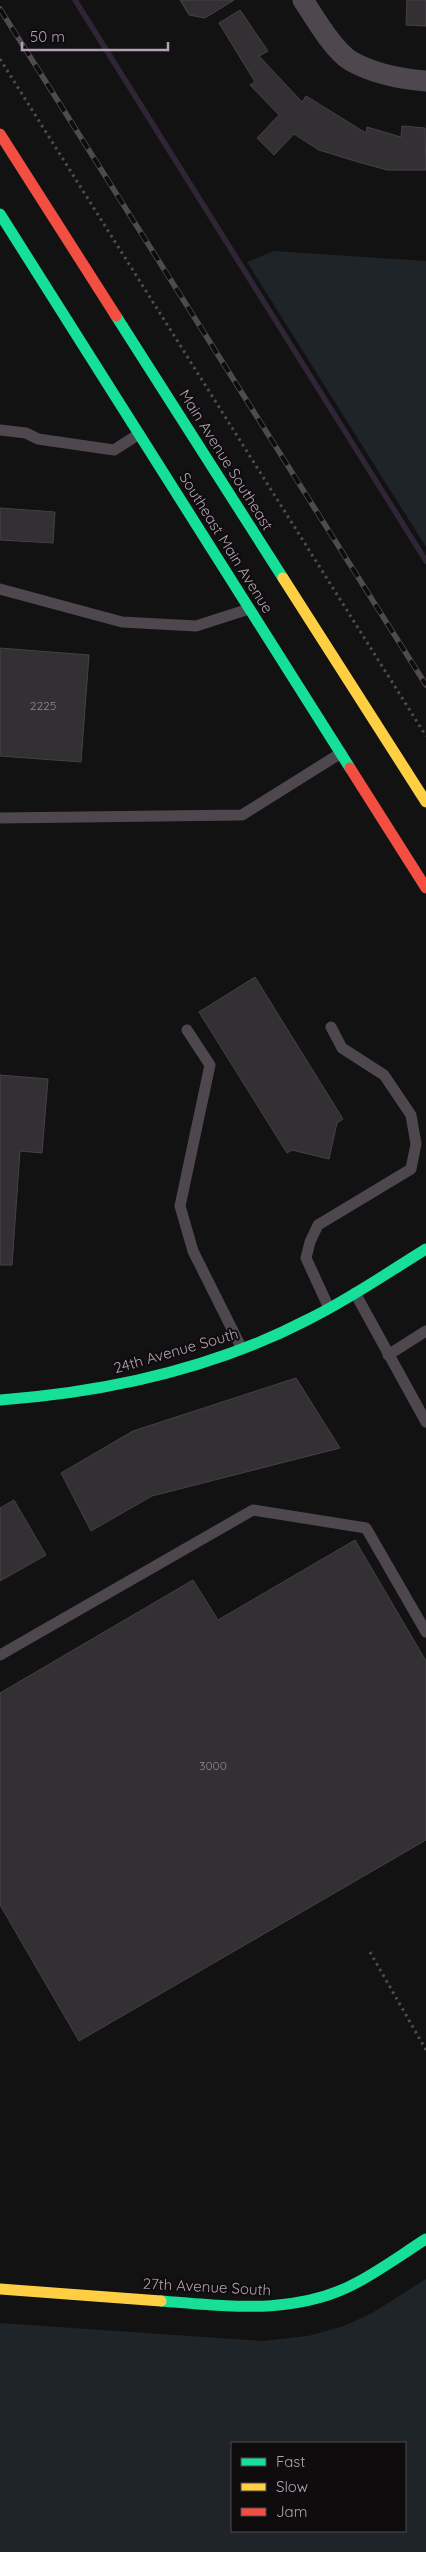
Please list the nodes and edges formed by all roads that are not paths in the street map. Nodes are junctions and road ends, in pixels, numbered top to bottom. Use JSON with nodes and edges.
{"nodes":[{"id":1,"x":303,"y":0,"type":"edge"},
{"id":2,"x":426,"y":81,"type":"edge"},
{"id":3,"x":0,"y":134,"type":"edge"},
{"id":4,"x":0,"y":214,"type":"edge"},
{"id":5,"x":4,"y":230,"type":"edge"},
{"id":6,"x":0,"y":430,"type":"edge"},
{"id":7,"x":139,"y":434,"type":"junction"},
{"id":8,"x":0,"y":589,"type":"edge"},
{"id":9,"x":250,"y":609,"type":"junction"},
{"id":10,"x":341,"y":753,"type":"junction"},
{"id":11,"x":426,"y":802,"type":"edge"},
{"id":12,"x":0,"y":818,"type":"edge"},
{"id":13,"x":426,"y":888,"type":"edge"},
{"id":14,"x":331,"y":1027,"type":"dead end"},
{"id":15,"x":187,"y":1030,"type":"dead end"},
{"id":16,"x":426,"y":1249,"type":"edge"},
{"id":17,"x":355,"y":1293,"type":"junction"},
{"id":18,"x":329,"y":1308,"type":"junction"},
{"id":19,"x":426,"y":1331,"type":"edge"},
{"id":20,"x":242,"y":1349,"type":"junction"},
{"id":21,"x":388,"y":1355,"type":"junction"},
{"id":22,"x":0,"y":1400,"type":"edge"},
{"id":23,"x":426,"y":1422,"type":"edge"},
{"id":24,"x":426,"y":1632,"type":"edge"},
{"id":25,"x":0,"y":1655,"type":"edge"},
{"id":26,"x":426,"y":2239,"type":"edge"},
{"id":27,"x":0,"y":2289,"type":"edge"}],
"edges":[{"from":1,"to":2,"type":"street"},
{"from":3,"to":11,"type":"main road","name":"Main Avenue Southeast"},
{"from":4,"to":5,"type":"main road","name":"Southeast Main Avenue"},
{"from":5,"to":7,"type":"main road","name":"Southeast Main Avenue"},
{"from":6,"to":7,"type":"lane"},
{"from":7,"to":9,"type":"main road","name":"Southeast Main Avenue"},
{"from":8,"to":9,"type":"lane"},
{"from":9,"to":10,"type":"main road","name":"Southeast Main Avenue"},
{"from":10,"to":12,"type":"lane"},
{"from":10,"to":13,"type":"main road","name":"Southeast Main Avenue"},
{"from":14,"to":18,"type":"lane"},
{"from":15,"to":20,"type":"lane"},
{"from":16,"to":17,"type":"main road","name":"24th Avenue South"},
{"from":17,"to":18,"type":"main road","name":"24th Avenue South"},
{"from":17,"to":21,"type":"lane"},
{"from":18,"to":20,"type":"main road","name":"24th Avenue South"},
{"from":19,"to":21,"type":"lane"},
{"from":20,"to":22,"type":"main road","name":"24th Avenue South"},
{"from":21,"to":23,"type":"lane"},
{"from":24,"to":25,"type":"lane"},
{"from":26,"to":27,"type":"main road","name":"27th Avenue South"}]}
